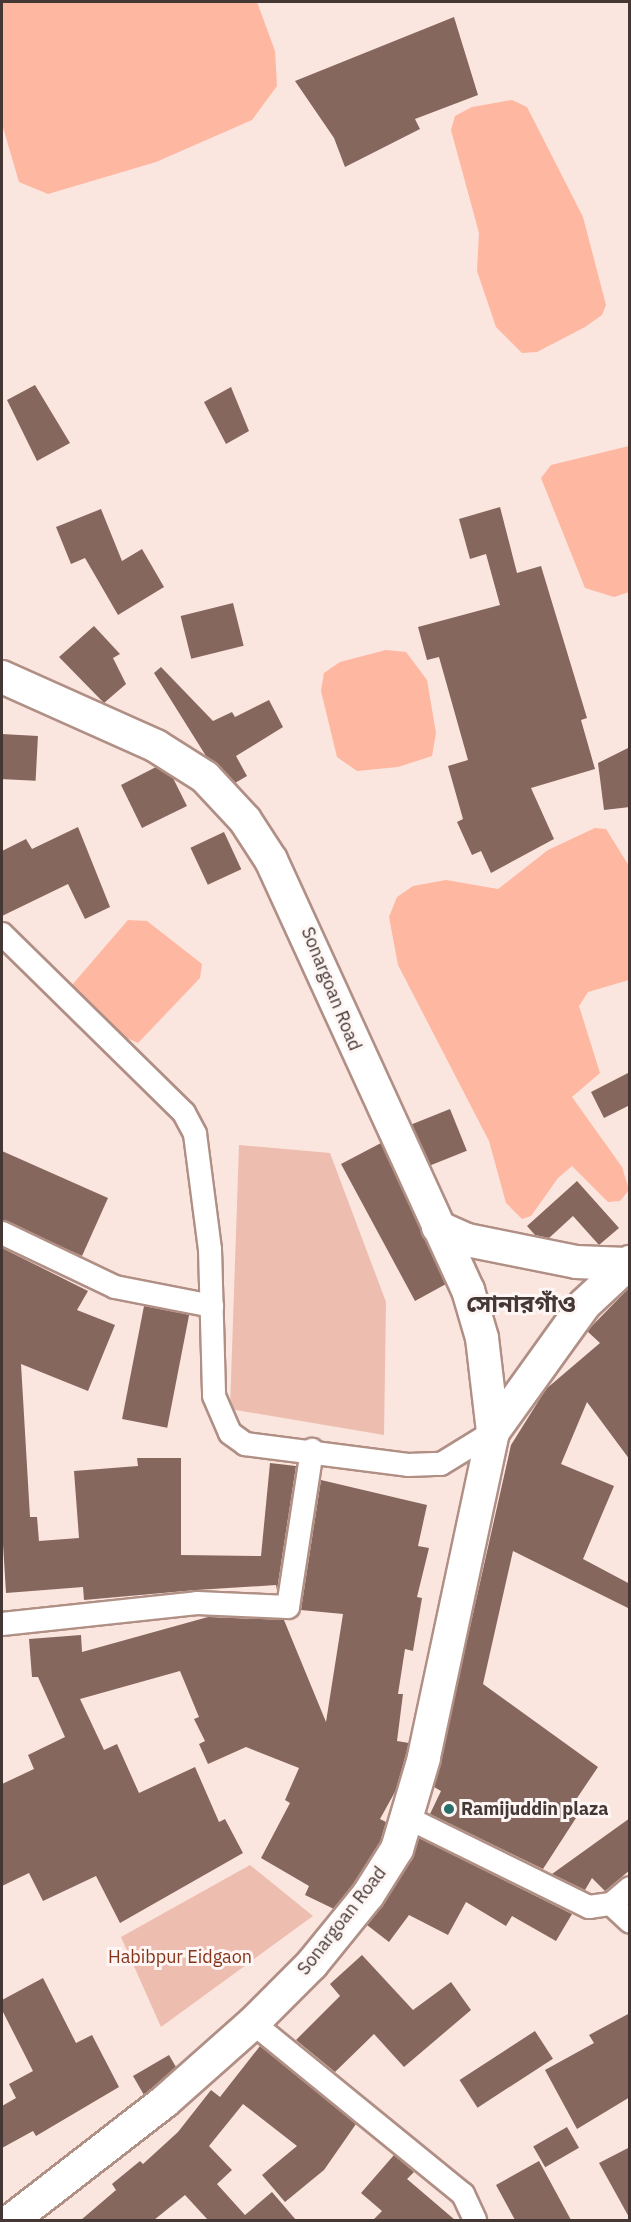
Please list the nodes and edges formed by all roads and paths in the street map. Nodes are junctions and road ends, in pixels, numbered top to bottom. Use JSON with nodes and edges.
{"nodes":[{"id":1,"x":2,"y":676,"type":"edge"},
{"id":2,"x":2,"y":934,"type":"edge"},
{"id":3,"x":438,"y":1227,"type":"junction"},
{"id":4,"x":2,"y":1233,"type":"edge"},
{"id":5,"x":628,"y":1263,"type":"edge"},
{"id":6,"x":212,"y":1306,"type":"junction"},
{"id":7,"x":493,"y":1432,"type":"junction"},
{"id":8,"x":312,"y":1450,"type":"junction"},
{"id":9,"x":2,"y":1624,"type":"edge"},
{"id":10,"x":406,"y":1817,"type":"junction"},
{"id":11,"x":630,"y":1888,"type":"edge"},
{"id":12,"x":611,"y":1904,"type":"junction"},
{"id":13,"x":630,"y":1922,"type":"edge"},
{"id":14,"x":254,"y":2023,"type":"junction"},
{"id":15,"x":12,"y":2220,"type":"edge"},
{"id":16,"x":475,"y":2220,"type":"edge"}],
"edges":[{"from":1,"to":3,"type":"main road","name":"Sonargoan Road"},
{"from":2,"to":6,"type":"street"},
{"from":3,"to":5,"type":"main road"},
{"from":3,"to":7,"type":"main road","name":"Sonargoan Road"},
{"from":4,"to":6,"type":"street"},
{"from":5,"to":7,"type":"main road","name":"Sonargoan Road"},
{"from":6,"to":8,"type":"street"},
{"from":7,"to":8,"type":"street"},
{"from":7,"to":10,"type":"main road","name":"Sonargoan Road"},
{"from":8,"to":9,"type":"street"},
{"from":10,"to":12,"type":"street"},
{"from":10,"to":14,"type":"main road","name":"Sonargoan Road"},
{"from":11,"to":12,"type":"street"},
{"from":12,"to":13,"type":"street"},
{"from":14,"to":15,"type":"main road","name":"Sonargoan Road"},
{"from":14,"to":16,"type":"street"}]}
